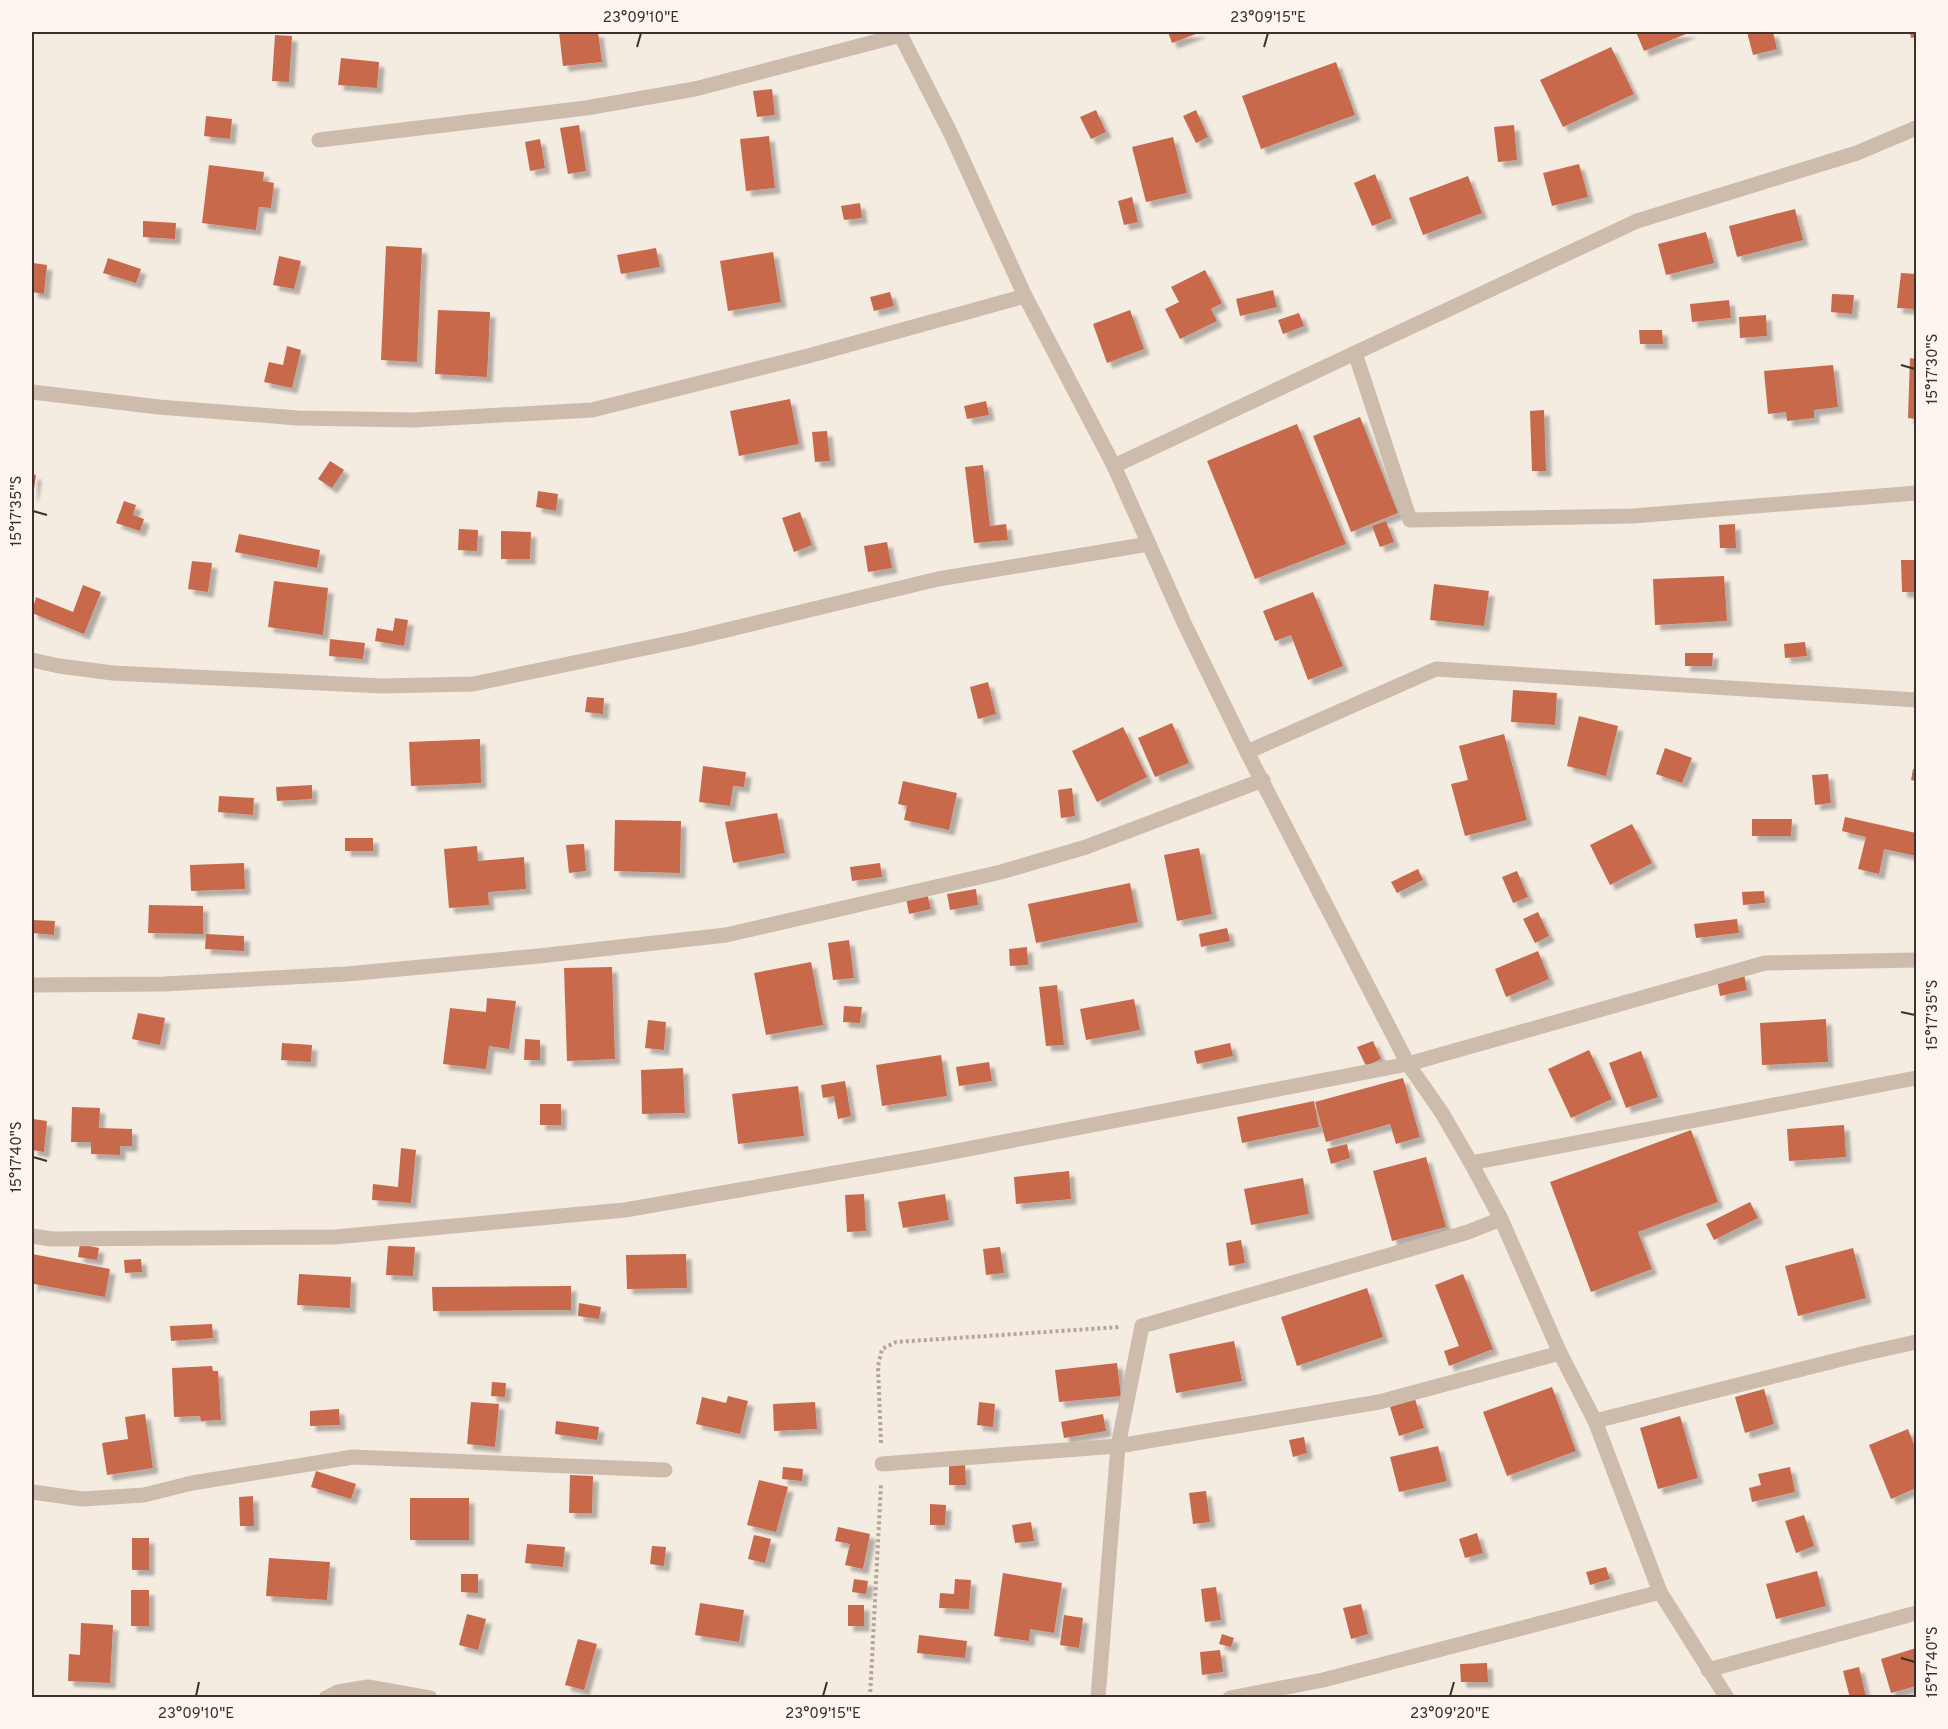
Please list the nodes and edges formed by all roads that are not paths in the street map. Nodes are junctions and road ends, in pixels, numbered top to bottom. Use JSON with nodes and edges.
{"nodes":[{"id":1,"x":900,"y":33,"type":"edge"},
{"id":2,"x":1917,"y":128,"type":"edge"},
{"id":3,"x":319,"y":140,"type":"dead end"},
{"id":4,"x":1025,"y":296,"type":"junction"},
{"id":5,"x":1355,"y":353,"type":"junction"},
{"id":6,"x":32,"y":392,"type":"edge"},
{"id":7,"x":1114,"y":466,"type":"junction"},
{"id":8,"x":1917,"y":493,"type":"edge"},
{"id":9,"x":1149,"y":544,"type":"junction"},
{"id":10,"x":32,"y":660,"type":"edge"},
{"id":11,"x":1917,"y":700,"type":"edge"},
{"id":12,"x":1247,"y":752,"type":"junction"},
{"id":13,"x":1263,"y":780,"type":"junction"},
{"id":14,"x":1917,"y":960,"type":"edge"},
{"id":15,"x":32,"y":985,"type":"edge"},
{"id":16,"x":1408,"y":1064,"type":"junction"},
{"id":17,"x":1917,"y":1078,"type":"edge"},
{"id":18,"x":1471,"y":1163,"type":"junction"},
{"id":19,"x":1501,"y":1219,"type":"junction"},
{"id":20,"x":32,"y":1236,"type":"edge"},
{"id":21,"x":1917,"y":1342,"type":"edge"},
{"id":22,"x":1560,"y":1353,"type":"junction"},
{"id":23,"x":1595,"y":1421,"type":"junction"},
{"id":24,"x":1118,"y":1446,"type":"junction"},
{"id":25,"x":882,"y":1464,"type":"road end"},
{"id":26,"x":665,"y":1470,"type":"dead end"},
{"id":27,"x":32,"y":1492,"type":"edge"},
{"id":28,"x":1660,"y":1592,"type":"junction"},
{"id":29,"x":1917,"y":1613,"type":"edge"},
{"id":30,"x":1708,"y":1670,"type":"junction"},
{"id":31,"x":326,"y":1698,"type":"edge"},
{"id":32,"x":430,"y":1698,"type":"edge"},
{"id":33,"x":1098,"y":1698,"type":"edge"},
{"id":34,"x":1230,"y":1698,"type":"edge"},
{"id":35,"x":1727,"y":1698,"type":"edge"}],
"edges":[{"from":1,"to":3,"type":"street"},
{"from":1,"to":4,"type":"street"},
{"from":2,"to":5,"type":"street"},
{"from":4,"to":6,"type":"street"},
{"from":4,"to":7,"type":"street"},
{"from":5,"to":7,"type":"street"},
{"from":5,"to":8,"type":"street"},
{"from":7,"to":9,"type":"street"},
{"from":9,"to":10,"type":"street"},
{"from":9,"to":12,"type":"street"},
{"from":11,"to":12,"type":"street"},
{"from":12,"to":13,"type":"street"},
{"from":13,"to":15,"type":"street"},
{"from":13,"to":16,"type":"street"},
{"from":14,"to":16,"type":"street"},
{"from":16,"to":18,"type":"street"},
{"from":16,"to":20,"type":"street"},
{"from":17,"to":18,"type":"street"},
{"from":18,"to":19,"type":"street"},
{"from":19,"to":22,"type":"street"},
{"from":19,"to":24,"type":"street"},
{"from":21,"to":23,"type":"street"},
{"from":22,"to":23,"type":"street"},
{"from":22,"to":24,"type":"street"},
{"from":23,"to":28,"type":"street"},
{"from":24,"to":25,"type":"street"},
{"from":24,"to":33,"type":"street"},
{"from":26,"to":27,"type":"street"},
{"from":28,"to":30,"type":"street"},
{"from":28,"to":34,"type":"street"},
{"from":29,"to":30,"type":"street"},
{"from":30,"to":35,"type":"street"},
{"from":31,"to":32,"type":"street"}]}
